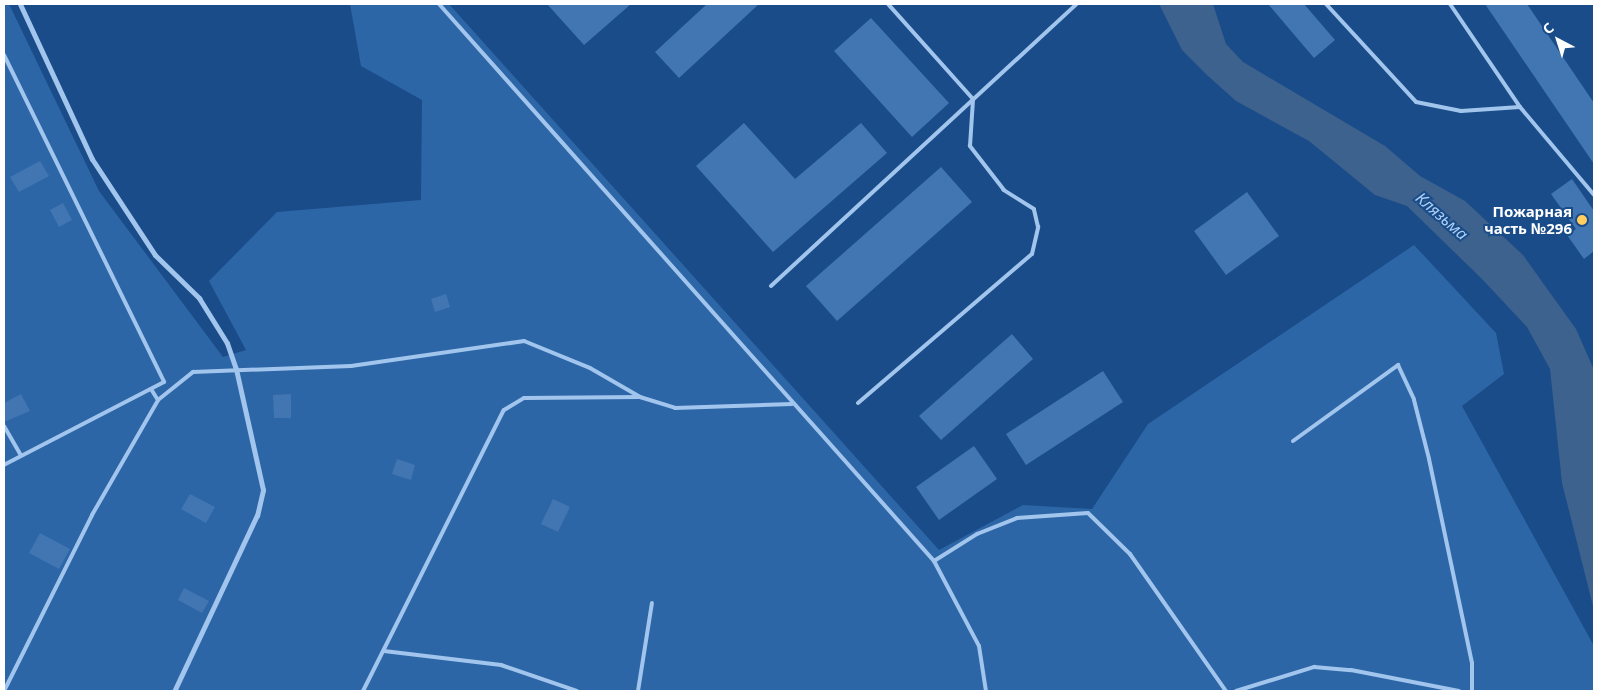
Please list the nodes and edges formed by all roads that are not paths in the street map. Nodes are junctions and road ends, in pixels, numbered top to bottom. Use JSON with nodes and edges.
{"nodes":[{"id":1,"x":20,"y":4,"type":"edge"},
{"id":2,"x":439,"y":4,"type":"edge"},
{"id":3,"x":888,"y":4,"type":"edge"},
{"id":4,"x":1077,"y":4,"type":"edge"},
{"id":5,"x":1326,"y":4,"type":"edge"},
{"id":6,"x":1450,"y":4,"type":"edge"},
{"id":7,"x":4,"y":55,"type":"edge"},
{"id":8,"x":973,"y":100,"type":"junction"},
{"id":9,"x":1520,"y":107,"type":"junction"},
{"id":10,"x":1594,"y":195,"type":"edge"},
{"id":11,"x":771,"y":286,"type":"dead end"},
{"id":12,"x":236,"y":369,"type":"junction"},
{"id":13,"x":151,"y":389,"type":"junction"},
{"id":14,"x":640,"y":397,"type":"junction"},
{"id":15,"x":158,"y":400,"type":"junction"},
{"id":16,"x":858,"y":403,"type":"dead end"},
{"id":17,"x":792,"y":404,"type":"junction"},
{"id":18,"x":4,"y":426,"type":"edge"},
{"id":19,"x":1294,"y":442,"type":"dead end"},
{"id":20,"x":20,"y":456,"type":"junction"},
{"id":21,"x":4,"y":465,"type":"edge"},
{"id":22,"x":934,"y":561,"type":"junction"},
{"id":23,"x":652,"y":603,"type":"dead end"},
{"id":24,"x":384,"y":651,"type":"junction"},
{"id":25,"x":4,"y":691,"type":"edge"},
{"id":26,"x":174,"y":691,"type":"edge"},
{"id":27,"x":363,"y":691,"type":"edge"},
{"id":28,"x":577,"y":691,"type":"edge"},
{"id":29,"x":638,"y":691,"type":"edge"},
{"id":30,"x":986,"y":691,"type":"edge"},
{"id":31,"x":1226,"y":691,"type":"edge"},
{"id":32,"x":1236,"y":691,"type":"edge"},
{"id":33,"x":1459,"y":691,"type":"edge"},
{"id":34,"x":1472,"y":691,"type":"edge"}],
"edges":[{"from":1,"to":12,"type":"street"},
{"from":2,"to":17,"type":"lane"},
{"from":3,"to":8,"type":"lane"},
{"from":4,"to":8,"type":"lane"},
{"from":5,"to":9,"type":"lane"},
{"from":6,"to":9,"type":"lane"},
{"from":7,"to":13,"type":"lane"},
{"from":8,"to":11,"type":"lane"},
{"from":8,"to":16,"type":"lane"},
{"from":9,"to":10,"type":"lane"},
{"from":12,"to":14,"type":"lane"},
{"from":12,"to":15,"type":"lane"},
{"from":12,"to":26,"type":"street"},
{"from":13,"to":15,"type":"lane"},
{"from":13,"to":20,"type":"lane"},
{"from":14,"to":17,"type":"lane"},
{"from":14,"to":24,"type":"lane"},
{"from":15,"to":25,"type":"lane"},
{"from":17,"to":22,"type":"lane"},
{"from":18,"to":20,"type":"lane"},
{"from":19,"to":34,"type":"lane"},
{"from":20,"to":21,"type":"lane"},
{"from":22,"to":30,"type":"lane"},
{"from":22,"to":31,"type":"lane"},
{"from":23,"to":29,"type":"lane"},
{"from":24,"to":27,"type":"lane"},
{"from":24,"to":28,"type":"lane"},
{"from":32,"to":33,"type":"lane"}]}
